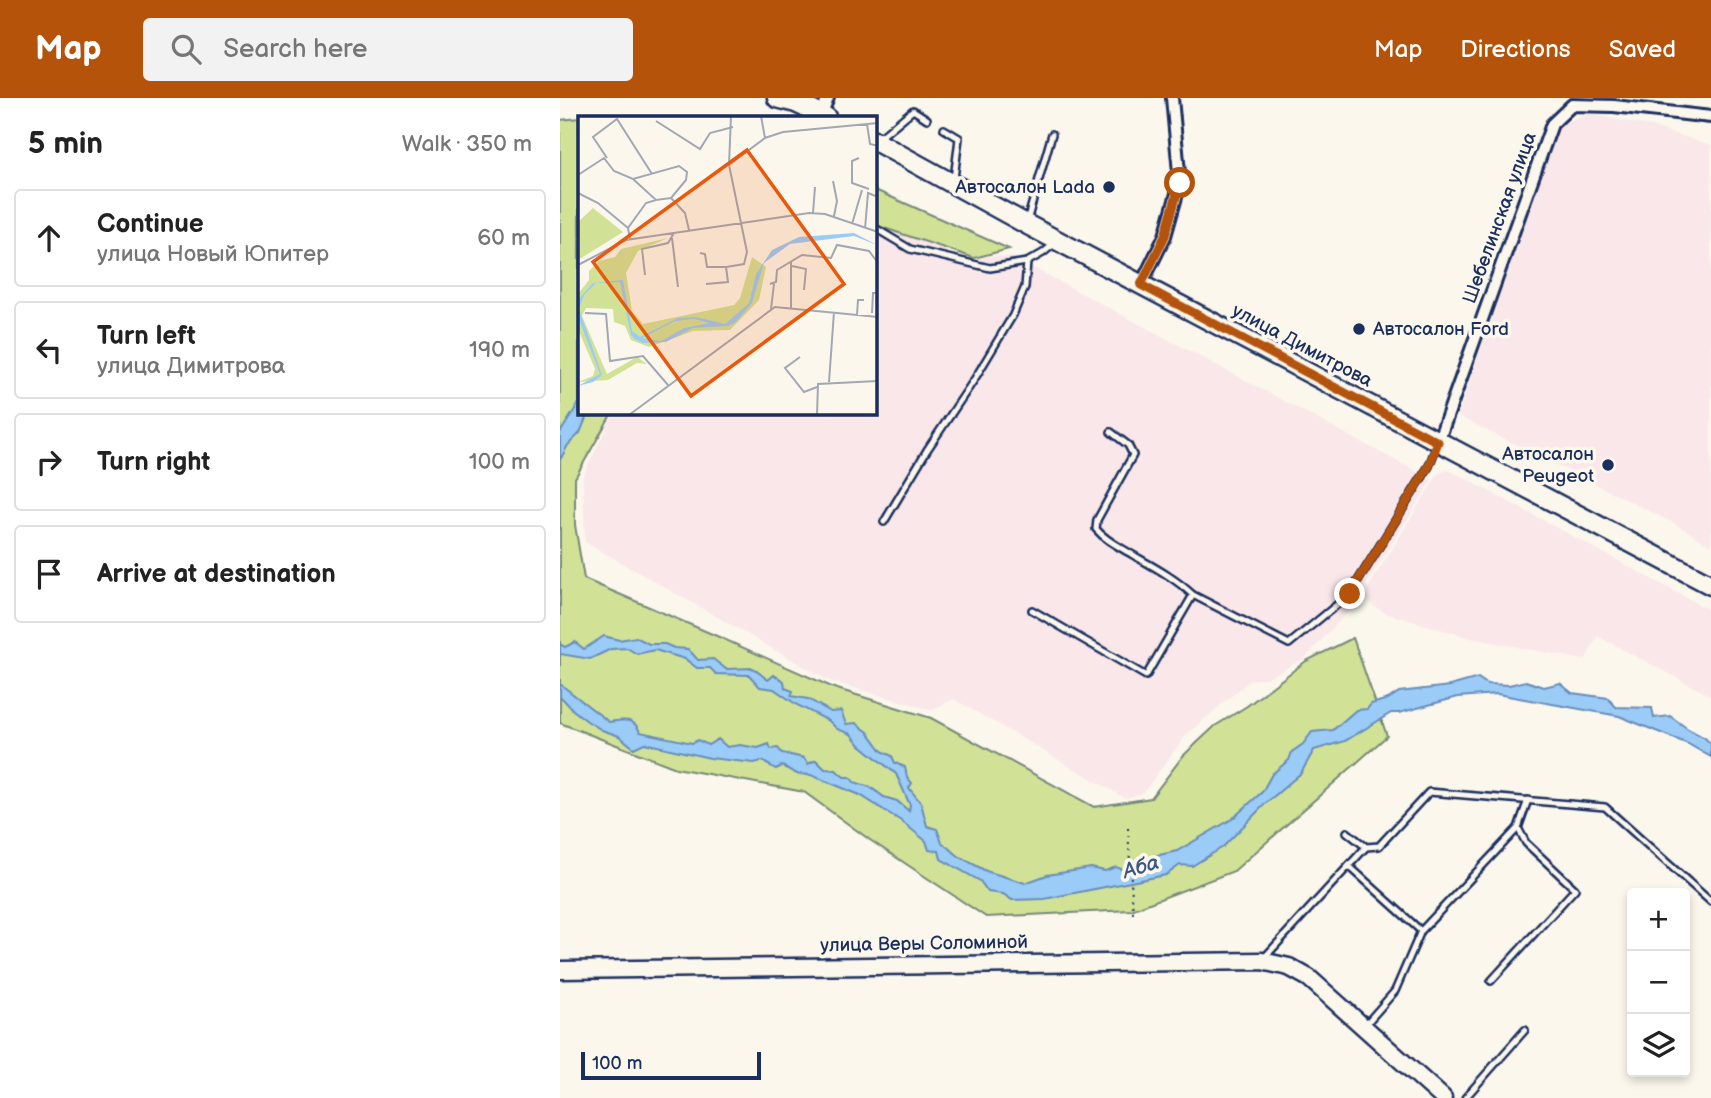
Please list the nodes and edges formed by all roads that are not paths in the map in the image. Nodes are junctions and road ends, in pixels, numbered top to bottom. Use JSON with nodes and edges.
{"nodes":[{"id":1,"x":777,"y":98,"type":"edge"},
{"id":2,"x":1172,"y":98,"type":"edge"},
{"id":3,"x":1575,"y":102,"type":"edge"},
{"id":4,"x":825,"y":110,"type":"edge"},
{"id":5,"x":1711,"y":117,"type":"edge"},
{"id":6,"x":927,"y":119,"type":"dead end"},
{"id":7,"x":944,"y":129,"type":"dead end"},
{"id":8,"x":1052,"y":134,"type":"dead end"},
{"id":9,"x":877,"y":139,"type":"edge"},
{"id":10,"x":877,"y":142,"type":"edge"},
{"id":11,"x":953,"y":185,"type":"junction"},
{"id":12,"x":1026,"y":224,"type":"junction"},
{"id":13,"x":877,"y":229,"type":"edge"},
{"id":14,"x":1058,"y":241,"type":"junction"},
{"id":15,"x":1027,"y":262,"type":"junction"},
{"id":16,"x":1141,"y":285,"type":"junction"},
{"id":17,"x":1111,"y":432,"type":"dead end"},
{"id":18,"x":1438,"y":442,"type":"junction"},
{"id":19,"x":884,"y":522,"type":"dead end"},
{"id":20,"x":1711,"y":586,"type":"edge"},
{"id":21,"x":1193,"y":595,"type":"junction"},
{"id":22,"x":1032,"y":610,"type":"dead end"},
{"id":23,"x":1528,"y":800,"type":"junction"},
{"id":24,"x":1518,"y":828,"type":"junction"},
{"id":25,"x":1347,"y":832,"type":"dead end"},
{"id":26,"x":1366,"y":847,"type":"junction"},
{"id":27,"x":1349,"y":866,"type":"junction"},
{"id":28,"x":1711,"y":902,"type":"edge"},
{"id":29,"x":1421,"y":931,"type":"junction"},
{"id":30,"x":1262,"y":961,"type":"junction"},
{"id":31,"x":560,"y":971,"type":"edge"},
{"id":32,"x":1491,"y":981,"type":"dead end"},
{"id":33,"x":1363,"y":1027,"type":"junction"},
{"id":34,"x":1525,"y":1030,"type":"dead end"},
{"id":35,"x":1443,"y":1098,"type":"edge"},
{"id":36,"x":1465,"y":1098,"type":"edge"}],
"edges":[{"from":1,"to":4,"type":"main road"},
{"from":2,"to":16,"type":"street"},
{"from":3,"to":5,"type":"street","name":"Шебелинская улица"},
{"from":3,"to":18,"type":"street","name":"Шебелинская улица"},
{"from":6,"to":9,"type":"lane"},
{"from":7,"to":11,"type":"lane"},
{"from":8,"to":12,"type":"lane"},
{"from":10,"to":11,"type":"main road","name":"улица Димитрова"},
{"from":11,"to":12,"type":"main road","name":"улица Димитрова"},
{"from":12,"to":14,"type":"main road","name":"улица Димитрова"},
{"from":13,"to":15,"type":"lane"},
{"from":14,"to":15,"type":"lane"},
{"from":14,"to":16,"type":"main road","name":"улица Димитрова"},
{"from":15,"to":19,"type":"lane"},
{"from":16,"to":18,"type":"main road","name":"улица Димитрова"},
{"from":17,"to":21,"type":"lane"},
{"from":18,"to":20,"type":"main road","name":"улица Димитрова"},
{"from":18,"to":21,"type":"lane"},
{"from":21,"to":22,"type":"lane"},
{"from":23,"to":24,"type":"lane"},
{"from":23,"to":26,"type":"lane"},
{"from":23,"to":28,"type":"lane"},
{"from":24,"to":29,"type":"lane"},
{"from":24,"to":32,"type":"lane"},
{"from":25,"to":26,"type":"lane"},
{"from":26,"to":27,"type":"lane"},
{"from":27,"to":29,"type":"lane"},
{"from":27,"to":30,"type":"lane"},
{"from":29,"to":33,"type":"lane"},
{"from":30,"to":31,"type":"street","name":"улица Веры Соломиной"},
{"from":30,"to":33,"type":"street","name":"улица Веры Соломиной"},
{"from":33,"to":35,"type":"street"},
{"from":34,"to":36,"type":"lane"}]}
